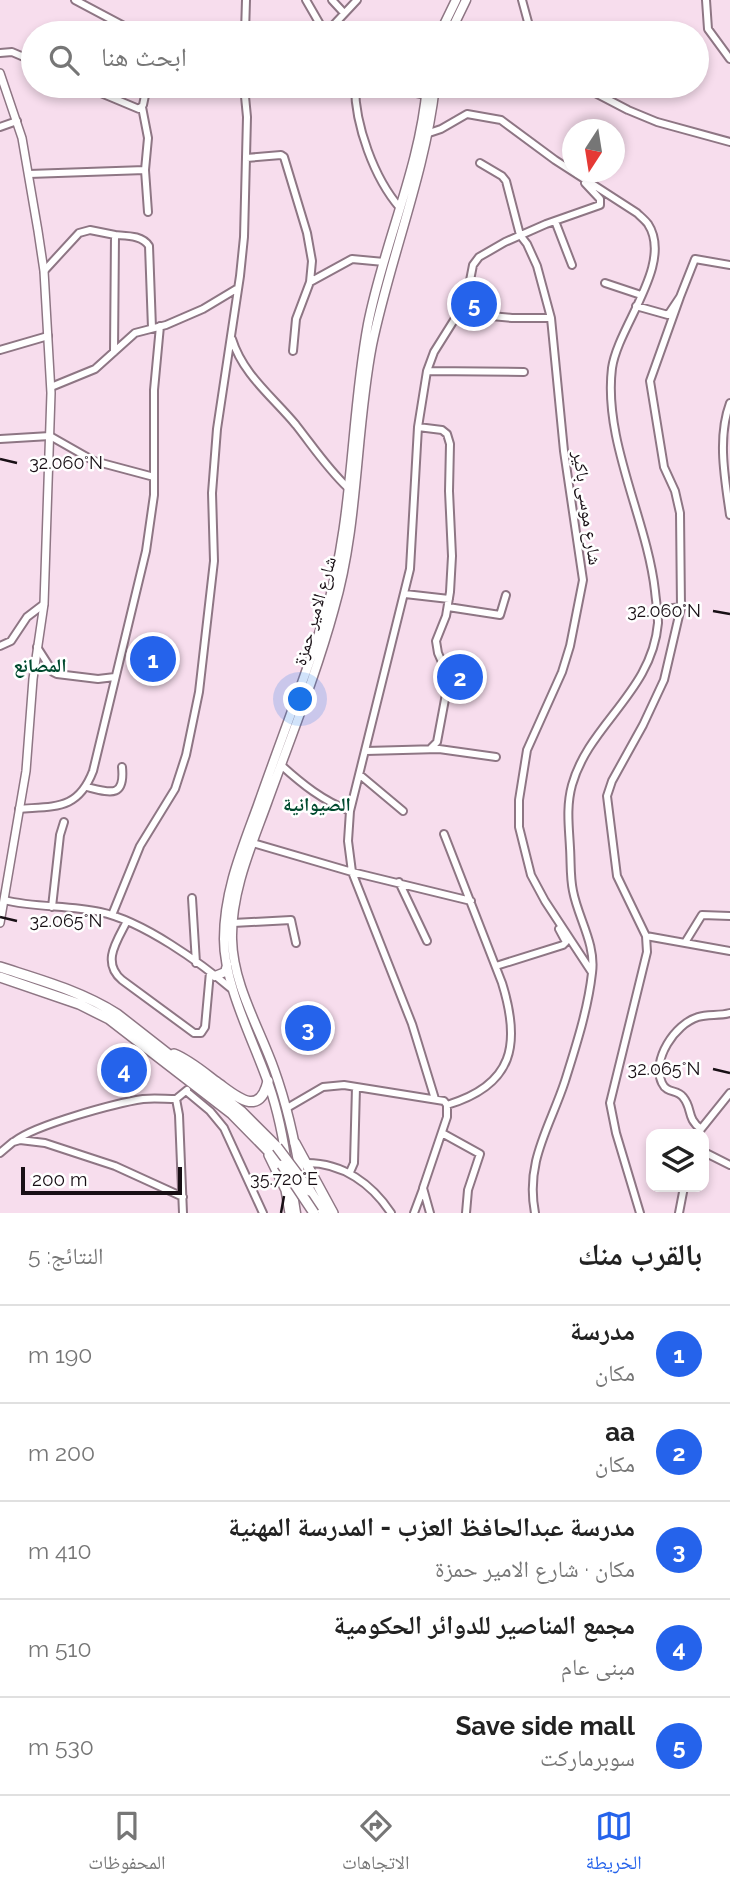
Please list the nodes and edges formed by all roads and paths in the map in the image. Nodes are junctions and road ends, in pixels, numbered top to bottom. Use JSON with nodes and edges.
{"nodes":[{"id":1,"x":75,"y":0,"type":"edge"},
{"id":2,"x":246,"y":0,"type":"edge"},
{"id":3,"x":306,"y":0,"type":"edge"},
{"id":4,"x":332,"y":0,"type":"edge"},
{"id":5,"x":357,"y":0,"type":"edge"},
{"id":6,"x":456,"y":0,"type":"edge"},
{"id":7,"x":466,"y":0,"type":"edge"},
{"id":8,"x":522,"y":0,"type":"edge"},
{"id":9,"x":706,"y":0,"type":"edge"},
{"id":10,"x":344,"y":13,"type":"junction"},
{"id":11,"x":114,"y":21,"type":"edge"},
{"id":12,"x":245,"y":21,"type":"edge"},
{"id":13,"x":318,"y":21,"type":"edge"},
{"id":14,"x":338,"y":21,"type":"edge"},
{"id":15,"x":446,"y":21,"type":"edge"},
{"id":16,"x":456,"y":21,"type":"edge"},
{"id":17,"x":528,"y":21,"type":"edge"},
{"id":18,"x":707,"y":21,"type":"edge"},
{"id":19,"x":709,"y":30,"type":"edge"},
{"id":20,"x":0,"y":52,"type":"edge"},
{"id":21,"x":21,"y":56,"type":"edge"},
{"id":22,"x":730,"y":59,"type":"edge"},
{"id":23,"x":0,"y":73,"type":"edge"},
{"id":24,"x":1,"y":82,"type":"edge"},
{"id":25,"x":112,"y":98,"type":"edge"},
{"id":26,"x":144,"y":98,"type":"edge"},
{"id":27,"x":245,"y":98,"type":"edge"},
{"id":28,"x":355,"y":98,"type":"edge"},
{"id":29,"x":425,"y":98,"type":"edge"},
{"id":30,"x":433,"y":98,"type":"edge"},
{"id":31,"x":607,"y":98,"type":"edge"},
{"id":32,"x":142,"y":107,"type":"junction"},
{"id":33,"x":17,"y":121,"type":"junction"},
{"id":34,"x":0,"y":127,"type":"edge"},
{"id":35,"x":429,"y":132,"type":"junction"},
{"id":36,"x":730,"y":142,"type":"edge"},
{"id":37,"x":246,"y":158,"type":"junction"},
{"id":38,"x":417,"y":160,"type":"junction"},
{"id":39,"x":480,"y":163,"type":"dead end"},
{"id":40,"x":562,"y":164,"type":"edge"},
{"id":41,"x":145,"y":170,"type":"junction"},
{"id":42,"x":29,"y":174,"type":"junction"},
{"id":43,"x":584,"y":182,"type":"edge"},
{"id":44,"x":590,"y":182,"type":"edge"},
{"id":45,"x":400,"y":208,"type":"junction"},
{"id":46,"x":148,"y":212,"type":"dead end"},
{"id":47,"x":555,"y":221,"type":"junction"},
{"id":48,"x":115,"y":235,"type":"junction"},
{"id":49,"x":520,"y":236,"type":"junction"},
{"id":50,"x":384,"y":262,"type":"junction"},
{"id":51,"x":572,"y":265,"type":"dead end"},
{"id":52,"x":730,"y":265,"type":"edge"},
{"id":53,"x":44,"y":271,"type":"junction"},
{"id":54,"x":310,"y":282,"type":"junction"},
{"id":55,"x":605,"y":283,"type":"dead end"},
{"id":56,"x":238,"y":288,"type":"junction"},
{"id":57,"x":641,"y":295,"type":"junction"},
{"id":58,"x":680,"y":297,"type":"junction"},
{"id":59,"x":636,"y":306,"type":"junction"},
{"id":60,"x":459,"y":313,"type":"junction"},
{"id":61,"x":551,"y":318,"type":"junction"},
{"id":62,"x":156,"y":327,"type":"junction"},
{"id":63,"x":48,"y":336,"type":"junction"},
{"id":64,"x":232,"y":337,"type":"junction"},
{"id":65,"x":0,"y":350,"type":"edge"},
{"id":66,"x":293,"y":351,"type":"dead end"},
{"id":67,"x":114,"y":352,"type":"junction"},
{"id":68,"x":427,"y":371,"type":"junction"},
{"id":69,"x":524,"y":372,"type":"dead end"},
{"id":70,"x":51,"y":387,"type":"junction"},
{"id":71,"x":730,"y":403,"type":"edge"},
{"id":72,"x":418,"y":427,"type":"junction"},
{"id":73,"x":50,"y":436,"type":"junction"},
{"id":74,"x":357,"y":436,"type":"junction"},
{"id":75,"x":0,"y":439,"type":"edge"},
{"id":76,"x":154,"y":477,"type":"junction"},
{"id":77,"x":348,"y":488,"type":"junction"},
{"id":78,"x":730,"y":515,"type":"edge"},
{"id":79,"x":405,"y":594,"type":"junction"},
{"id":80,"x":506,"y":595,"type":"dead end"},
{"id":81,"x":449,"y":598,"type":"junction"},
{"id":82,"x":44,"y":604,"type":"junction"},
{"id":83,"x":448,"y":607,"type":"junction"},
{"id":84,"x":681,"y":607,"type":"junction"},
{"id":85,"x":658,"y":610,"type":"junction"},
{"id":86,"x":0,"y":646,"type":"edge"},
{"id":87,"x":37,"y":647,"type":"junction"},
{"id":88,"x":115,"y":677,"type":"junction"},
{"id":89,"x":431,"y":748,"type":"junction"},
{"id":90,"x":366,"y":751,"type":"junction"},
{"id":91,"x":496,"y":757,"type":"dead end"},
{"id":92,"x":281,"y":765,"type":"junction"},
{"id":93,"x":122,"y":767,"type":"dead end"},
{"id":94,"x":360,"y":775,"type":"junction"},
{"id":95,"x":87,"y":787,"type":"junction"},
{"id":96,"x":19,"y":809,"type":"junction"},
{"id":97,"x":350,"y":811,"type":"junction"},
{"id":98,"x":403,"y":811,"type":"dead end"},
{"id":99,"x":64,"y":822,"type":"dead end"},
{"id":100,"x":444,"y":834,"type":"dead end"},
{"id":101,"x":253,"y":842,"type":"junction"},
{"id":102,"x":352,"y":872,"type":"junction"},
{"id":103,"x":399,"y":882,"type":"junction"},
{"id":104,"x":192,"y":898,"type":"dead end"},
{"id":105,"x":4,"y":900,"type":"junction"},
{"id":106,"x":471,"y":901,"type":"junction"},
{"id":107,"x":52,"y":907,"type":"junction"},
{"id":108,"x":112,"y":915,"type":"junction"},
{"id":109,"x":730,"y":916,"type":"edge"},
{"id":110,"x":556,"y":917,"type":"junction"},
{"id":111,"x":127,"y":921,"type":"junction"},
{"id":112,"x":0,"y":923,"type":"edge"},
{"id":113,"x":233,"y":923,"type":"junction"},
{"id":114,"x":646,"y":936,"type":"junction"},
{"id":115,"x":426,"y":941,"type":"dead end"},
{"id":116,"x":686,"y":941,"type":"junction"},
{"id":117,"x":296,"y":943,"type":"dead end"},
{"id":118,"x":730,"y":951,"type":"edge"},
{"id":119,"x":196,"y":963,"type":"junction"},
{"id":120,"x":227,"y":965,"type":"junction"},
{"id":121,"x":496,"y":966,"type":"junction"},
{"id":122,"x":0,"y":967,"type":"edge"},
{"id":123,"x":592,"y":973,"type":"junction"},
{"id":124,"x":213,"y":974,"type":"junction"},
{"id":125,"x":0,"y":977,"type":"edge"},
{"id":126,"x":235,"y":992,"type":"junction"},
{"id":127,"x":247,"y":1002,"type":"junction"},
{"id":128,"x":730,"y":1013,"type":"edge"},
{"id":129,"x":252,"y":1027,"type":"junction"},
{"id":130,"x":165,"y":1051,"type":"junction"},
{"id":131,"x":268,"y":1081,"type":"junction"},
{"id":132,"x":189,"y":1087,"type":"junction"},
{"id":133,"x":356,"y":1087,"type":"junction"},
{"id":134,"x":730,"y":1093,"type":"edge"},
{"id":135,"x":176,"y":1099,"type":"junction"},
{"id":136,"x":435,"y":1099,"type":"junction"},
{"id":137,"x":447,"y":1105,"type":"junction"},
{"id":138,"x":288,"y":1108,"type":"junction"},
{"id":139,"x":698,"y":1129,"type":"edge"},
{"id":140,"x":701,"y":1129,"type":"edge"},
{"id":141,"x":442,"y":1133,"type":"junction"},
{"id":142,"x":13,"y":1142,"type":"junction"},
{"id":143,"x":295,"y":1143,"type":"junction"},
{"id":144,"x":263,"y":1144,"type":"junction"},
{"id":145,"x":0,"y":1153,"type":"edge"},
{"id":146,"x":709,"y":1154,"type":"edge"},
{"id":147,"x":307,"y":1163,"type":"junction"},
{"id":148,"x":730,"y":1165,"type":"edge"},
{"id":149,"x":350,"y":1172,"type":"junction"},
{"id":150,"x":423,"y":1188,"type":"junction"},
{"id":151,"x":683,"y":1192,"type":"edge"},
{"id":152,"x":183,"y":1197,"type":"junction"},
{"id":153,"x":183,"y":1213,"type":"edge"},
{"id":154,"x":262,"y":1213,"type":"edge"},
{"id":155,"x":290,"y":1213,"type":"edge"},
{"id":156,"x":296,"y":1213,"type":"edge"},
{"id":157,"x":305,"y":1213,"type":"edge"},
{"id":158,"x":314,"y":1213,"type":"edge"},
{"id":159,"x":324,"y":1213,"type":"edge"},
{"id":160,"x":332,"y":1213,"type":"edge"},
{"id":161,"x":391,"y":1213,"type":"edge"},
{"id":162,"x":414,"y":1213,"type":"edge"},
{"id":163,"x":430,"y":1213,"type":"edge"},
{"id":164,"x":466,"y":1213,"type":"edge"},
{"id":165,"x":535,"y":1213,"type":"edge"},
{"id":166,"x":640,"y":1213,"type":"edge"},
{"id":167,"x":679,"y":1213,"type":"edge"}],
"edges":[{"from":1,"to":11,"type":"street"},
{"from":2,"to":12,"type":"street"},
{"from":3,"to":13,"type":"street"},
{"from":4,"to":10,"type":"street"},
{"from":5,"to":10,"type":"street"},
{"from":6,"to":15,"type":"main road"},
{"from":7,"to":16,"type":"main road"},
{"from":8,"to":17,"type":"street"},
{"from":9,"to":18,"type":"street"},
{"from":10,"to":14,"type":"street"},
{"from":19,"to":22,"type":"street"},
{"from":20,"to":21,"type":"street"},
{"from":23,"to":24,"type":"street"},
{"from":24,"to":33,"type":"street"},
{"from":25,"to":32,"type":"street"},
{"from":26,"to":32,"type":"street"},
{"from":27,"to":37,"type":"street"},
{"from":28,"to":45,"type":"street"},
{"from":29,"to":38,"type":"main road","name":"شارع الامير حمزة"},
{"from":30,"to":35,"type":"main road","name":"شارع الامير حمزة"},
{"from":31,"to":36,"type":"street"},
{"from":32,"to":41,"type":"street"},
{"from":33,"to":34,"type":"street"},
{"from":33,"to":42,"type":"street"},
{"from":35,"to":38,"type":"main road","name":"شارع الامير حمزة"},
{"from":35,"to":40,"type":"street"},
{"from":37,"to":54,"type":"street"},
{"from":37,"to":56,"type":"street"},
{"from":38,"to":45,"type":"main road","name":"شارع الامير حمزة"},
{"from":38,"to":74,"type":"main road","name":"شارع الامير حمزة"},
{"from":39,"to":49,"type":"street","name":"شارع موسى باكير"},
{"from":41,"to":42,"type":"street"},
{"from":41,"to":46,"type":"street"},
{"from":42,"to":53,"type":"street"},
{"from":43,"to":47,"type":"street"},
{"from":44,"to":57,"type":"street"},
{"from":45,"to":50,"type":"main road","name":"شارع الامير حمزة"},
{"from":47,"to":49,"type":"street"},
{"from":47,"to":51,"type":"street"},
{"from":48,"to":53,"type":"street"},
{"from":48,"to":62,"type":"street"},
{"from":48,"to":67,"type":"street"},
{"from":49,"to":60,"type":"street"},
{"from":49,"to":61,"type":"street","name":"شارع موسى باكير"},
{"from":50,"to":54,"type":"street"},
{"from":50,"to":74,"type":"main road","name":"شارع الامير حمزة"},
{"from":52,"to":58,"type":"street"},
{"from":53,"to":63,"type":"street"},
{"from":54,"to":66,"type":"street"},
{"from":55,"to":57,"type":"street"},
{"from":56,"to":62,"type":"street"},
{"from":56,"to":64,"type":"street"},
{"from":57,"to":59,"type":"street"},
{"from":58,"to":59,"type":"street"},
{"from":58,"to":84,"type":"street"},
{"from":59,"to":85,"type":"street"},
{"from":60,"to":61,"type":"street"},
{"from":60,"to":68,"type":"street"},
{"from":61,"to":110,"type":"street","name":"شارع موسى باكير"},
{"from":62,"to":67,"type":"street"},
{"from":62,"to":76,"type":"street"},
{"from":63,"to":65,"type":"street"},
{"from":63,"to":70,"type":"street"},
{"from":64,"to":77,"type":"street"},
{"from":64,"to":108,"type":"street"},
{"from":67,"to":70,"type":"street"},
{"from":68,"to":69,"type":"street"},
{"from":68,"to":72,"type":"street"},
{"from":70,"to":73,"type":"street"},
{"from":71,"to":78,"type":"street"},
{"from":72,"to":79,"type":"street"},
{"from":72,"to":81,"type":"street"},
{"from":73,"to":75,"type":"street"},
{"from":73,"to":76,"type":"street"},
{"from":73,"to":82,"type":"street"},
{"from":74,"to":77,"type":"main road","name":"شارع الامير حمزة"},
{"from":74,"to":92,"type":"main road","name":"شارع الامير حمزة"},
{"from":76,"to":88,"type":"street"},
{"from":77,"to":120,"type":"main road","name":"شارع الامير حمزة"},
{"from":79,"to":81,"type":"street"},
{"from":79,"to":90,"type":"street"},
{"from":80,"to":83,"type":"street"},
{"from":81,"to":83,"type":"street"},
{"from":82,"to":86,"type":"street"},
{"from":82,"to":87,"type":"street"},
{"from":83,"to":89,"type":"street"},
{"from":84,"to":85,"type":"street"},
{"from":84,"to":114,"type":"street"},
{"from":85,"to":123,"type":"street"},
{"from":87,"to":88,"type":"street"},
{"from":87,"to":96,"type":"street"},
{"from":88,"to":95,"type":"street"},
{"from":89,"to":90,"type":"street"},
{"from":89,"to":91,"type":"street"},
{"from":90,"to":94,"type":"street"},
{"from":92,"to":97,"type":"street"},
{"from":92,"to":101,"type":"main road","name":"شارع الامير حمزة"},
{"from":93,"to":95,"type":"street"},
{"from":94,"to":97,"type":"street"},
{"from":94,"to":98,"type":"street"},
{"from":95,"to":96,"type":"street"},
{"from":96,"to":105,"type":"street"},
{"from":97,"to":102,"type":"street"},
{"from":99,"to":107,"type":"street"},
{"from":100,"to":106,"type":"street"},
{"from":101,"to":102,"type":"street"},
{"from":101,"to":113,"type":"main road","name":"شارع الامير حمزة"},
{"from":102,"to":103,"type":"street"},
{"from":102,"to":136,"type":"street"},
{"from":103,"to":106,"type":"street"},
{"from":103,"to":115,"type":"street"},
{"from":104,"to":119,"type":"street"},
{"from":105,"to":107,"type":"street"},
{"from":105,"to":112,"type":"street"},
{"from":106,"to":121,"type":"street"},
{"from":107,"to":108,"type":"street"},
{"from":108,"to":111,"type":"street"},
{"from":109,"to":116,"type":"street"},
{"from":110,"to":121,"type":"street"},
{"from":110,"to":123,"type":"street","name":"شارع موسى باكير"},
{"from":111,"to":119,"type":"street"},
{"from":111,"to":124,"type":"street"},
{"from":113,"to":117,"type":"street"},
{"from":113,"to":127,"type":"main road","name":"شارع الامير حمزة"},
{"from":114,"to":116,"type":"street"},
{"from":114,"to":166,"type":"street"},
{"from":116,"to":118,"type":"street"},
{"from":119,"to":124,"type":"street"},
{"from":120,"to":124,"type":"main road"},
{"from":120,"to":126,"type":"main road","name":"شارع الامير حمزة"},
{"from":121,"to":137,"type":"street"},
{"from":122,"to":130,"type":"main road"},
{"from":123,"to":165,"type":"street"},
{"from":124,"to":126,"type":"street"},
{"from":125,"to":132,"type":"main road"},
{"from":126,"to":127,"type":"street"},
{"from":126,"to":129,"type":"main road","name":"شارع الامير حمزة"},
{"from":127,"to":129,"type":"main road","name":"شارع الامير حمزة"},
{"from":128,"to":139,"type":"street"},
{"from":129,"to":131,"type":"main road","name":"شارع الامير حمزة"},
{"from":129,"to":138,"type":"main road","name":"شارع الامير حمزة"},
{"from":130,"to":131,"type":"main road"},
{"from":130,"to":159,"type":"main road","bridge":true},
{"from":131,"to":156,"type":"main road","name":"شارع الامير حمزة"},
{"from":132,"to":135,"type":"street"},
{"from":132,"to":144,"type":"main road"},
{"from":132,"to":154,"type":"street"},
{"from":133,"to":136,"type":"street"},
{"from":133,"to":138,"type":"street"},
{"from":133,"to":149,"type":"street"},
{"from":134,"to":140,"type":"street"},
{"from":135,"to":142,"type":"street"},
{"from":135,"to":152,"type":"street"},
{"from":136,"to":137,"type":"street"},
{"from":137,"to":141,"type":"street"},
{"from":138,"to":143,"type":"main road","name":"شارع الامير حمزة"},
{"from":141,"to":150,"type":"street"},
{"from":141,"to":164,"type":"street"},
{"from":142,"to":145,"type":"street"},
{"from":142,"to":152,"type":"street"},
{"from":143,"to":147,"type":"main road"},
{"from":143,"to":157,"type":"main road","name":"شارع الامير حمزة"},
{"from":144,"to":155,"type":"main road"},
{"from":144,"to":158,"type":"main road","bridge":true},
{"from":146,"to":148,"type":"street"},
{"from":147,"to":149,"type":"street"},
{"from":147,"to":160,"type":"main road"},
{"from":149,"to":161,"type":"street"},
{"from":150,"to":162,"type":"street"},
{"from":150,"to":163,"type":"street"},
{"from":151,"to":167,"type":"street"},
{"from":152,"to":153,"type":"street"}]}
